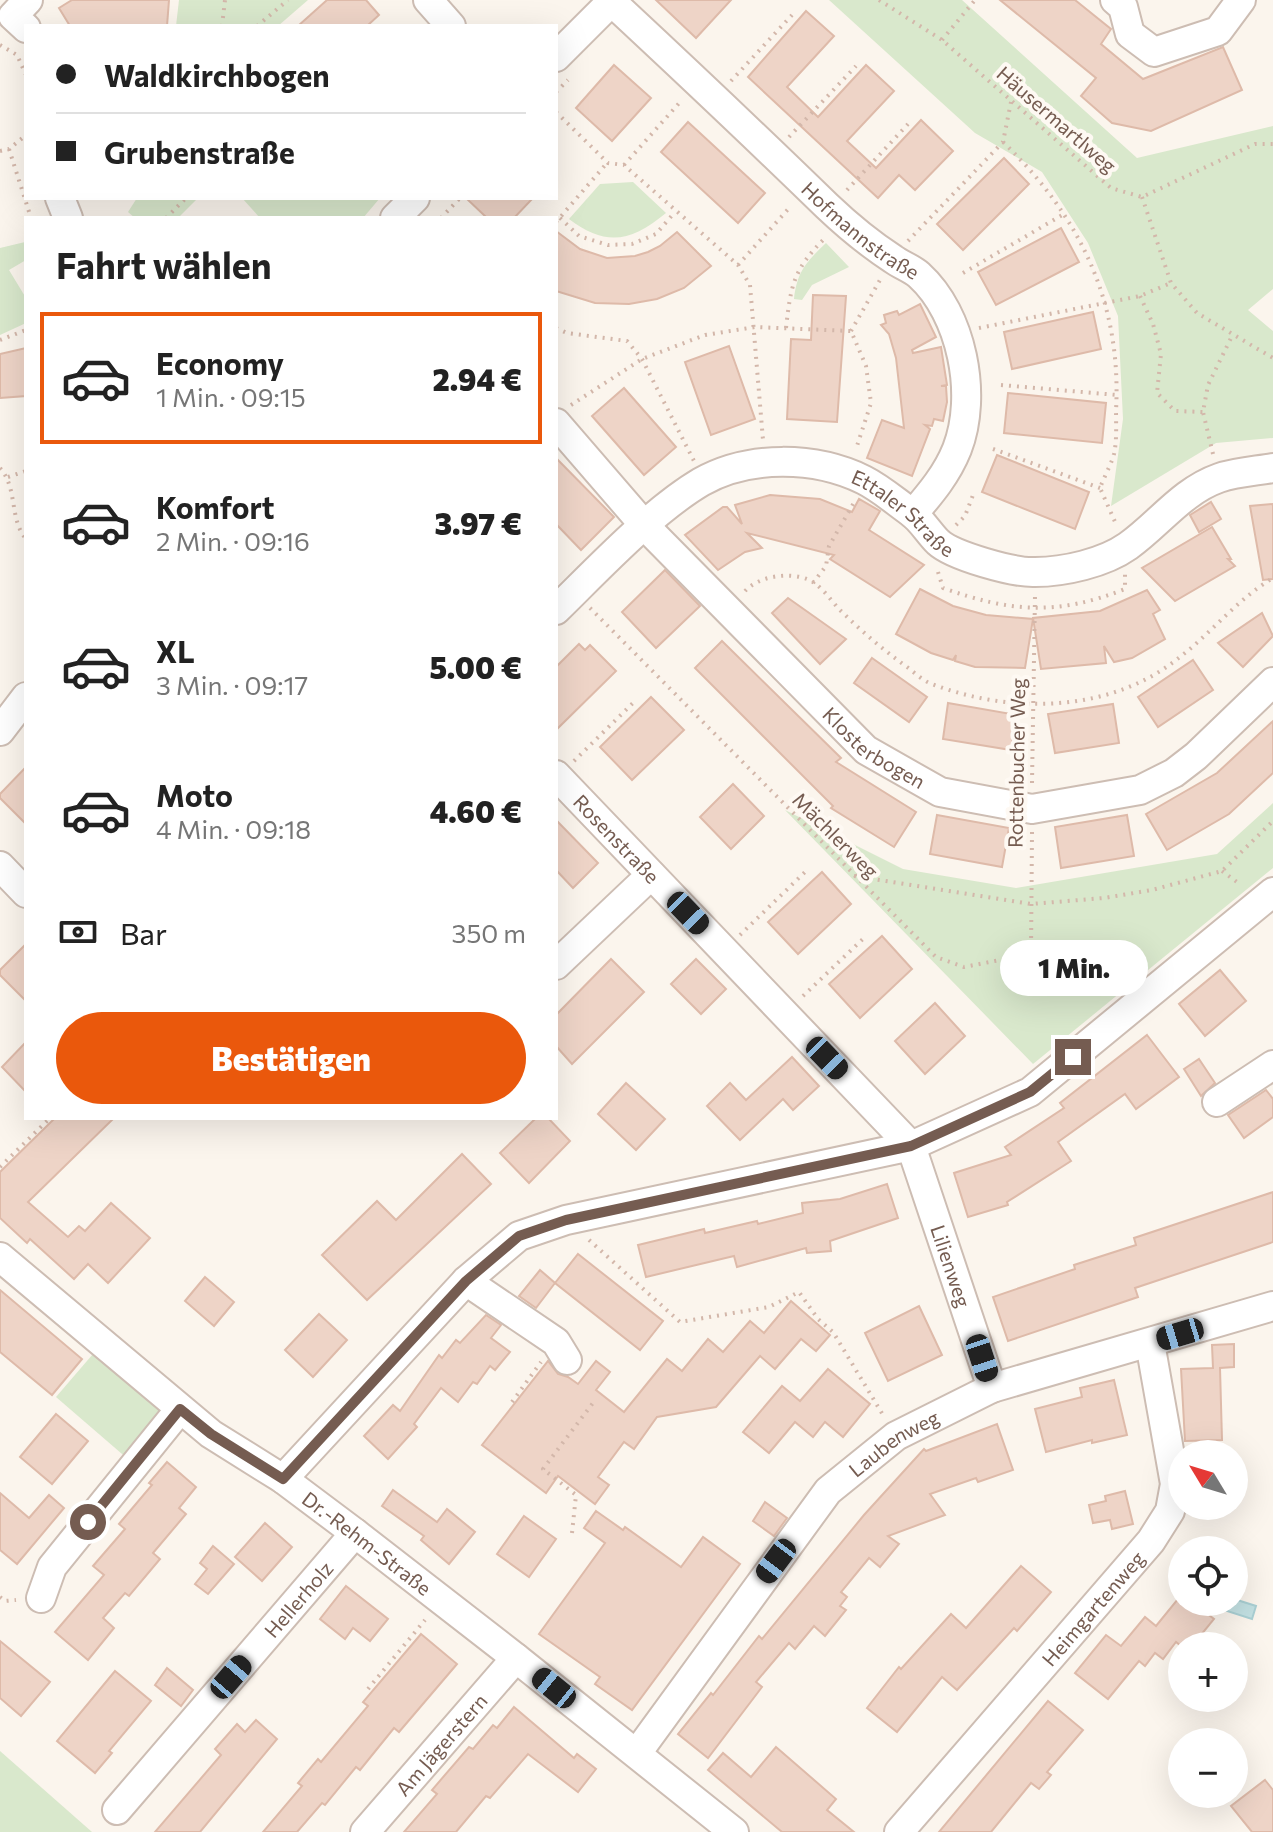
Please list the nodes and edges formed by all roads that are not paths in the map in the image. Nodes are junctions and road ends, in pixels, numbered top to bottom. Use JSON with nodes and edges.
{"nodes":[{"id":1,"x":428,"y":0,"type":"edge"},
{"id":2,"x":1115,"y":0,"type":"edge"},
{"id":3,"x":1241,"y":0,"type":"edge"},
{"id":4,"x":612,"y":1,"type":"edge"},
{"id":5,"x":449,"y":24,"type":"edge"},
{"id":6,"x":558,"y":55,"type":"edge"},
{"id":7,"x":562,"y":415,"type":"edge"},
{"id":8,"x":1273,"y":468,"type":"edge"},
{"id":9,"x":913,"y":514,"type":"junction"},
{"id":10,"x":645,"y":526,"type":"junction"},
{"id":11,"x":565,"y":601,"type":"edge"},
{"id":12,"x":1273,"y":682,"type":"edge"},
{"id":13,"x":24,"y":700,"type":"edge"},
{"id":14,"x":0,"y":731,"type":"edge"},
{"id":15,"x":558,"y":777,"type":"edge"},
{"id":16,"x":0,"y":866,"type":"edge"},
{"id":17,"x":651,"y":875,"type":"junction"},
{"id":18,"x":24,"y":891,"type":"edge"},
{"id":19,"x":1273,"y":892,"type":"edge"},
{"id":20,"x":558,"y":963,"type":"edge"},
{"id":21,"x":1273,"y":1065,"type":"edge"},
{"id":22,"x":1217,"y":1102,"type":"dead end"},
{"id":23,"x":911,"y":1146,"type":"junction"},
{"id":24,"x":0,"y":1257,"type":"edge"},
{"id":25,"x":466,"y":1281,"type":"junction"},
{"id":26,"x":1273,"y":1306,"type":"edge"},
{"id":27,"x":1150,"y":1343,"type":"junction"},
{"id":28,"x":562,"y":1351,"type":"road end"},
{"id":29,"x":992,"y":1388,"type":"junction"},
{"id":30,"x":180,"y":1409,"type":"junction"},
{"id":31,"x":283,"y":1479,"type":"junction"},
{"id":32,"x":355,"y":1533,"type":"junction"},
{"id":33,"x":41,"y":1598,"type":"dead end"},
{"id":34,"x":516,"y":1658,"type":"junction"},
{"id":35,"x":637,"y":1753,"type":"junction"},
{"id":36,"x":117,"y":1810,"type":"dead end"},
{"id":37,"x":365,"y":1832,"type":"edge"},
{"id":38,"x":734,"y":1832,"type":"edge"},
{"id":39,"x":899,"y":1832,"type":"edge"}],
"edges":[{"from":1,"to":5,"type":"street"},
{"from":2,"to":3,"type":"street"},
{"from":4,"to":6,"type":"street"},
{"from":4,"to":9,"type":"street","name":"Hofmannstraße"},
{"from":7,"to":10,"type":"street","name":"Klosterbogen"},
{"from":8,"to":9,"type":"street","name":"Ettaler Straße"},
{"from":9,"to":10,"type":"street","name":"Ettaler Straße"},
{"from":10,"to":11,"type":"street","name":"Ettaler Straße"},
{"from":10,"to":12,"type":"street","name":"Klosterbogen"},
{"from":13,"to":14,"type":"street"},
{"from":15,"to":17,"type":"street","name":"Rosenstraße"},
{"from":16,"to":18,"type":"street"},
{"from":17,"to":20,"type":"street"},
{"from":17,"to":23,"type":"street","name":"Rosenstraße"},
{"from":19,"to":23,"type":"street"},
{"from":21,"to":22,"type":"street"},
{"from":23,"to":25,"type":"street"},
{"from":23,"to":29,"type":"street","name":"Lilienweg"},
{"from":24,"to":30,"type":"street","name":"Dr.-Rehm-Straße"},
{"from":25,"to":28,"type":"street"},
{"from":25,"to":31,"type":"street"},
{"from":26,"to":27,"type":"street","name":"Laubenweg"},
{"from":27,"to":29,"type":"street","name":"Laubenweg"},
{"from":27,"to":39,"type":"street","name":"Heimgartenweg"},
{"from":29,"to":35,"type":"street","name":"Laubenweg"},
{"from":30,"to":31,"type":"street","name":"Dr.-Rehm-Straße"},
{"from":30,"to":33,"type":"street"},
{"from":31,"to":32,"type":"street","name":"Dr.-Rehm-Straße"},
{"from":32,"to":34,"type":"street","name":"Dr.-Rehm-Straße"},
{"from":32,"to":36,"type":"street","name":"Hellerholz"},
{"from":34,"to":35,"type":"street","name":"Dr.-Rehm-Straße"},
{"from":34,"to":37,"type":"street","name":"Am Jägerstern"},
{"from":35,"to":38,"type":"street","name":"Dr.-Rehm-Straße"}]}
